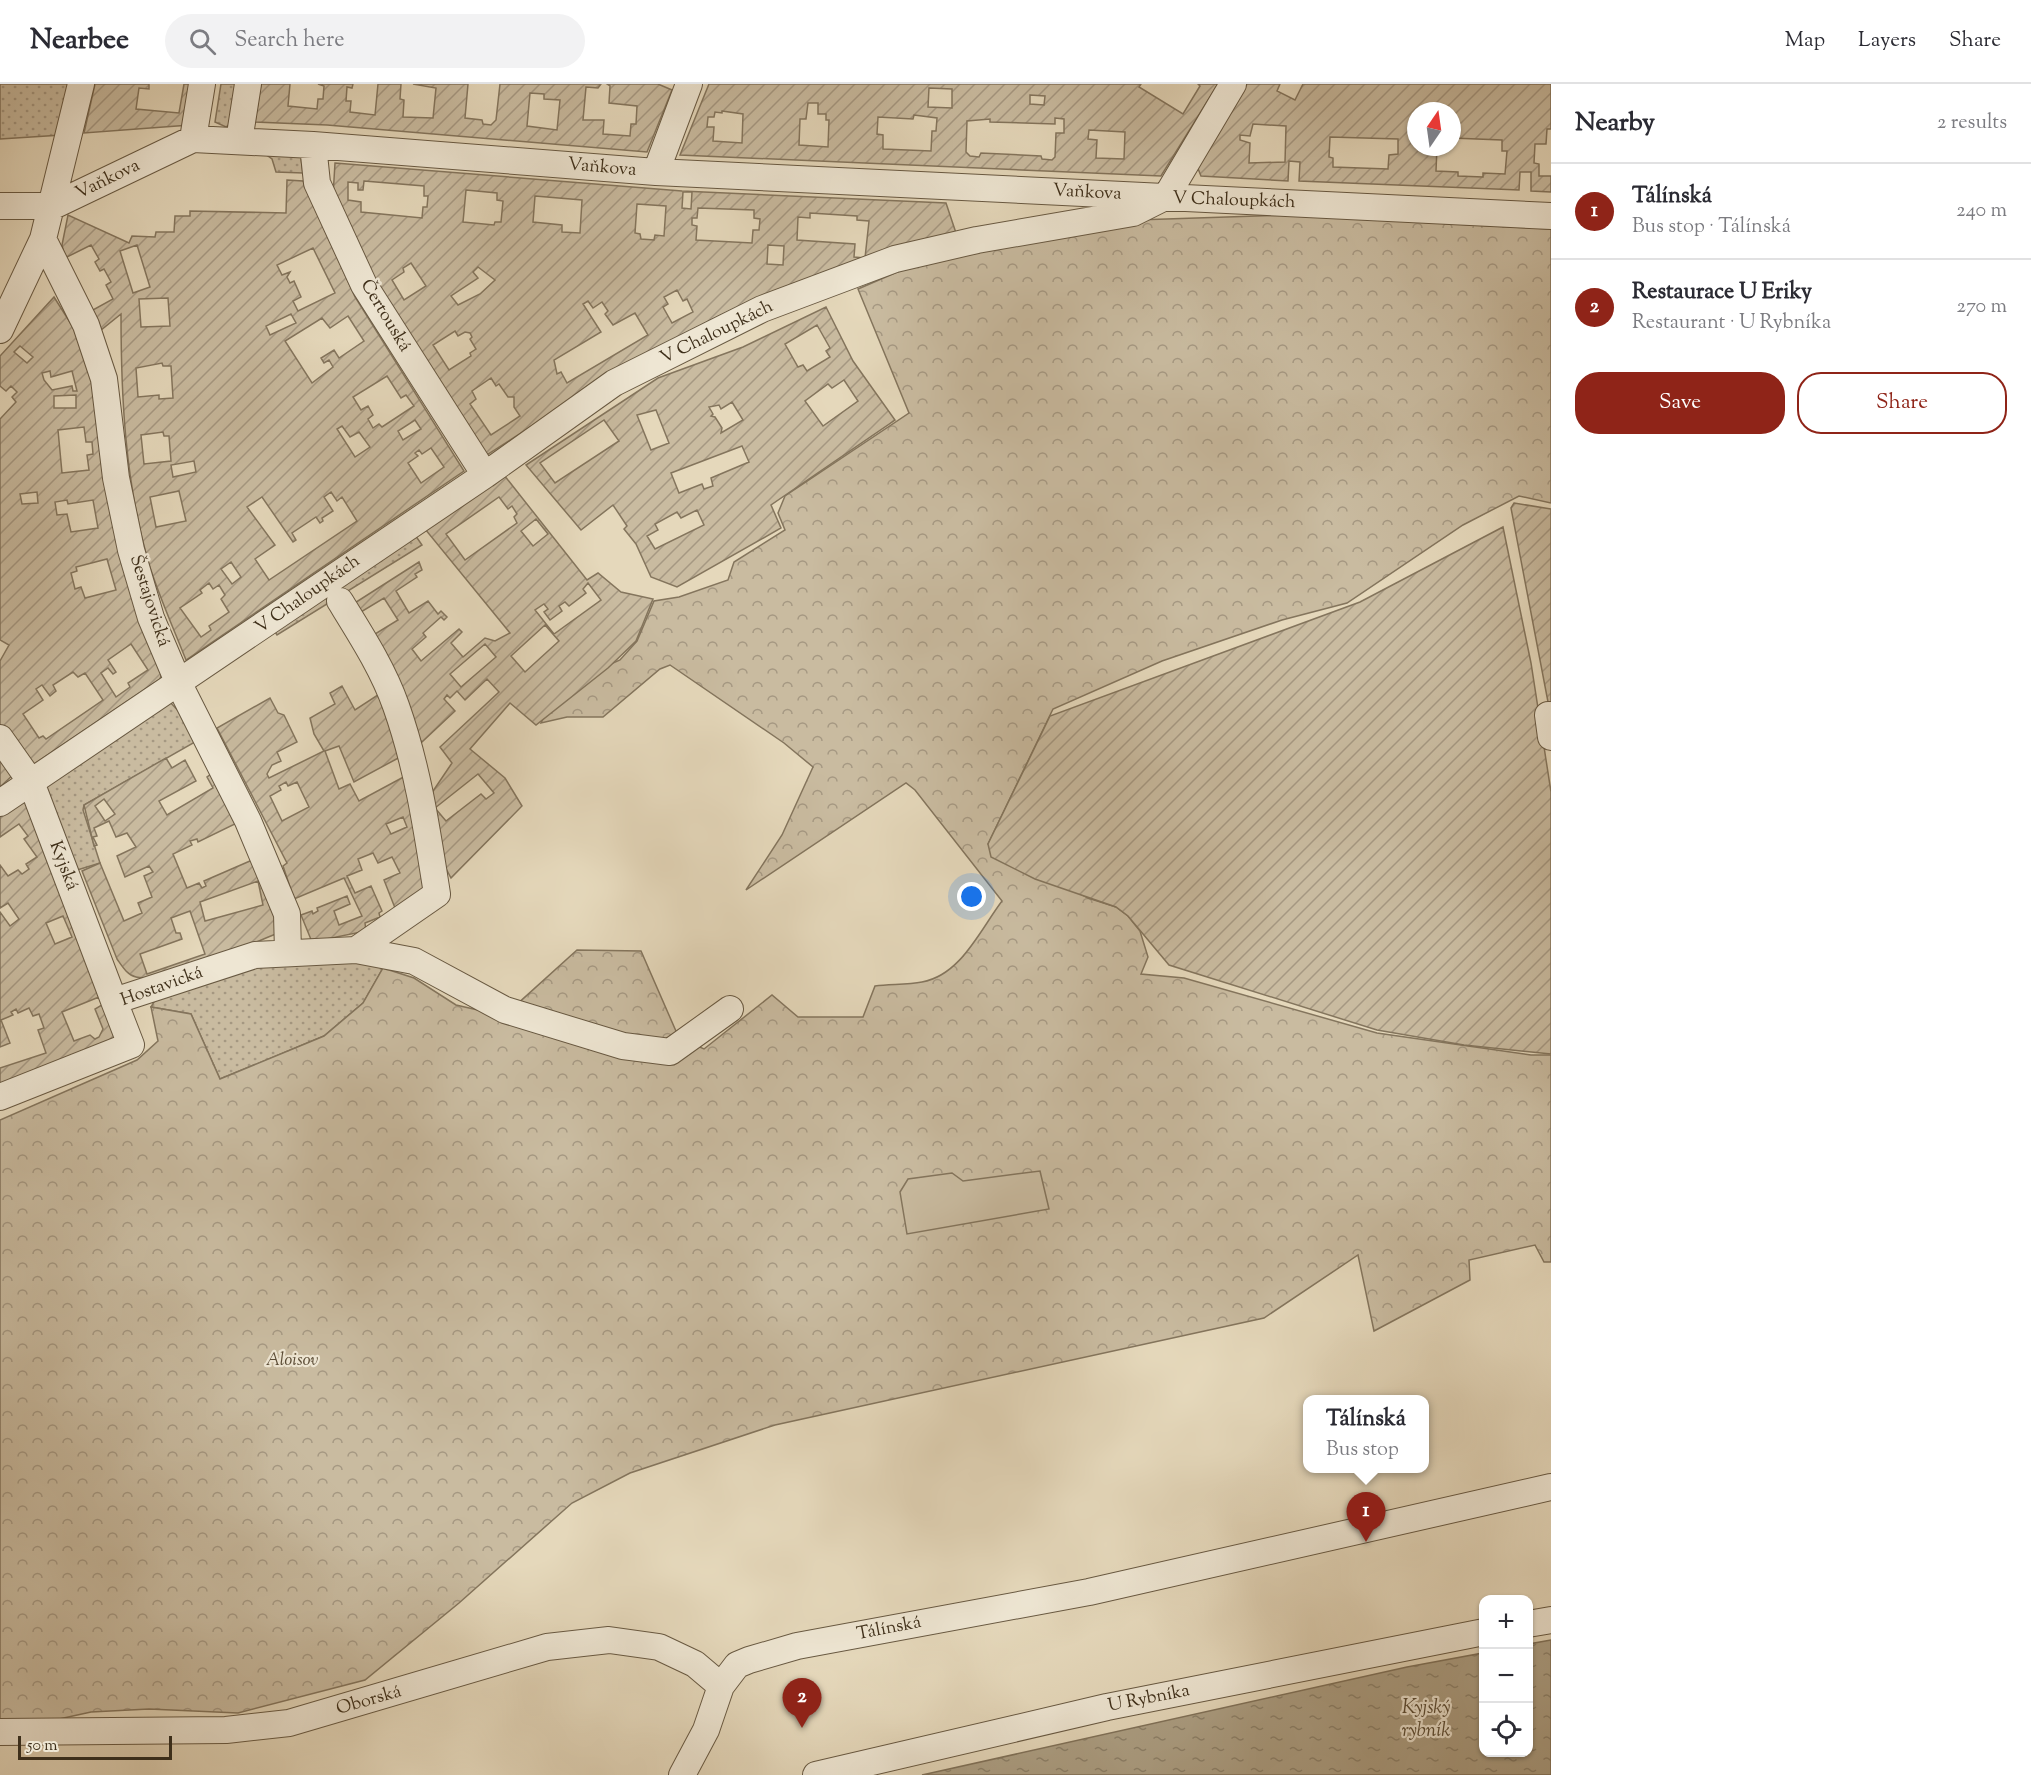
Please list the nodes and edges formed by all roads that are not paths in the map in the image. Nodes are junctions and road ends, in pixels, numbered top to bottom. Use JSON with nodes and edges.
{"nodes":[{"id":1,"x":81,"y":84,"type":"edge"},
{"id":2,"x":202,"y":84,"type":"edge"},
{"id":3,"x":248,"y":84,"type":"edge"},
{"id":4,"x":689,"y":84,"type":"edge"},
{"id":5,"x":1233,"y":84,"type":"edge"},
{"id":6,"x":193,"y":139,"type":"junction"},
{"id":7,"x":239,"y":141,"type":"junction"},
{"id":8,"x":313,"y":145,"type":"junction"},
{"id":9,"x":656,"y":172,"type":"junction"},
{"id":10,"x":1166,"y":196,"type":"junction"},
{"id":11,"x":0,"y":206,"type":"edge"},
{"id":12,"x":53,"y":206,"type":"junction"},
{"id":13,"x":1551,"y":216,"type":"edge"},
{"id":14,"x":43,"y":239,"type":"junction"},
{"id":15,"x":0,"y":330,"type":"edge"},
{"id":16,"x":485,"y":475,"type":"junction"},
{"id":17,"x":340,"y":601,"type":"dead end"},
{"id":18,"x":179,"y":684,"type":"junction"},
{"id":19,"x":0,"y":738,"type":"edge"},
{"id":20,"x":32,"y":782,"type":"junction"},
{"id":21,"x":0,"y":803,"type":"edge"},
{"id":22,"x":356,"y":950,"type":"junction"},
{"id":23,"x":288,"y":951,"type":"junction"},
{"id":24,"x":114,"y":1001,"type":"junction"},
{"id":25,"x":730,"y":1009,"type":"dead end"},
{"id":26,"x":0,"y":1097,"type":"edge"},
{"id":27,"x":1551,"y":1487,"type":"edge"},
{"id":28,"x":1551,"y":1620,"type":"edge"},
{"id":29,"x":1533,"y":1623,"type":"edge"},
{"id":30,"x":1479,"y":1633,"type":"edge"},
{"id":31,"x":721,"y":1686,"type":"junction"},
{"id":32,"x":0,"y":1732,"type":"edge"},
{"id":33,"x":682,"y":1775,"type":"edge"},
{"id":34,"x":816,"y":1775,"type":"edge"}],
"edges":[{"from":1,"to":12,"type":"street"},
{"from":2,"to":6,"type":"street"},
{"from":3,"to":7,"type":"street"},
{"from":4,"to":9,"type":"street"},
{"from":5,"to":10,"type":"street"},
{"from":6,"to":7,"type":"street","name":"Vaňkova"},
{"from":6,"to":12,"type":"street","name":"Vaňkova"},
{"from":7,"to":8,"type":"street","name":"Vaňkova"},
{"from":8,"to":9,"type":"street","name":"Vaňkova"},
{"from":8,"to":16,"type":"street","name":"Čertouská"},
{"from":9,"to":10,"type":"street","name":"Vaňkova"},
{"from":10,"to":13,"type":"street","name":"V Chaloupkách"},
{"from":10,"to":16,"type":"street","name":"V Chaloupkách"},
{"from":11,"to":12,"type":"street"},
{"from":12,"to":14,"type":"street"},
{"from":14,"to":15,"type":"street"},
{"from":14,"to":18,"type":"street","name":"Šestajovická"},
{"from":16,"to":18,"type":"street","name":"V Chaloupkách"},
{"from":17,"to":22,"type":"street"},
{"from":18,"to":20,"type":"street","name":"V Chaloupkách"},
{"from":18,"to":23,"type":"street","name":"Šestajovická"},
{"from":19,"to":20,"type":"street","name":"Kyjská"},
{"from":20,"to":21,"type":"street","name":"V Chaloupkách"},
{"from":20,"to":24,"type":"street","name":"Kyjská"},
{"from":22,"to":23,"type":"street","name":"Hostavická"},
{"from":22,"to":25,"type":"street","name":"Hostavická"},
{"from":23,"to":24,"type":"street","name":"Hostavická"},
{"from":24,"to":26,"type":"street","name":"Hostavická"},
{"from":27,"to":31,"type":"street","name":"Tálínská"},
{"from":28,"to":29,"type":"street"},
{"from":30,"to":34,"type":"street","name":"U Rybníka"},
{"from":31,"to":32,"type":"street","name":"Oborská"},
{"from":31,"to":33,"type":"street","name":"Tálínská"}]}
